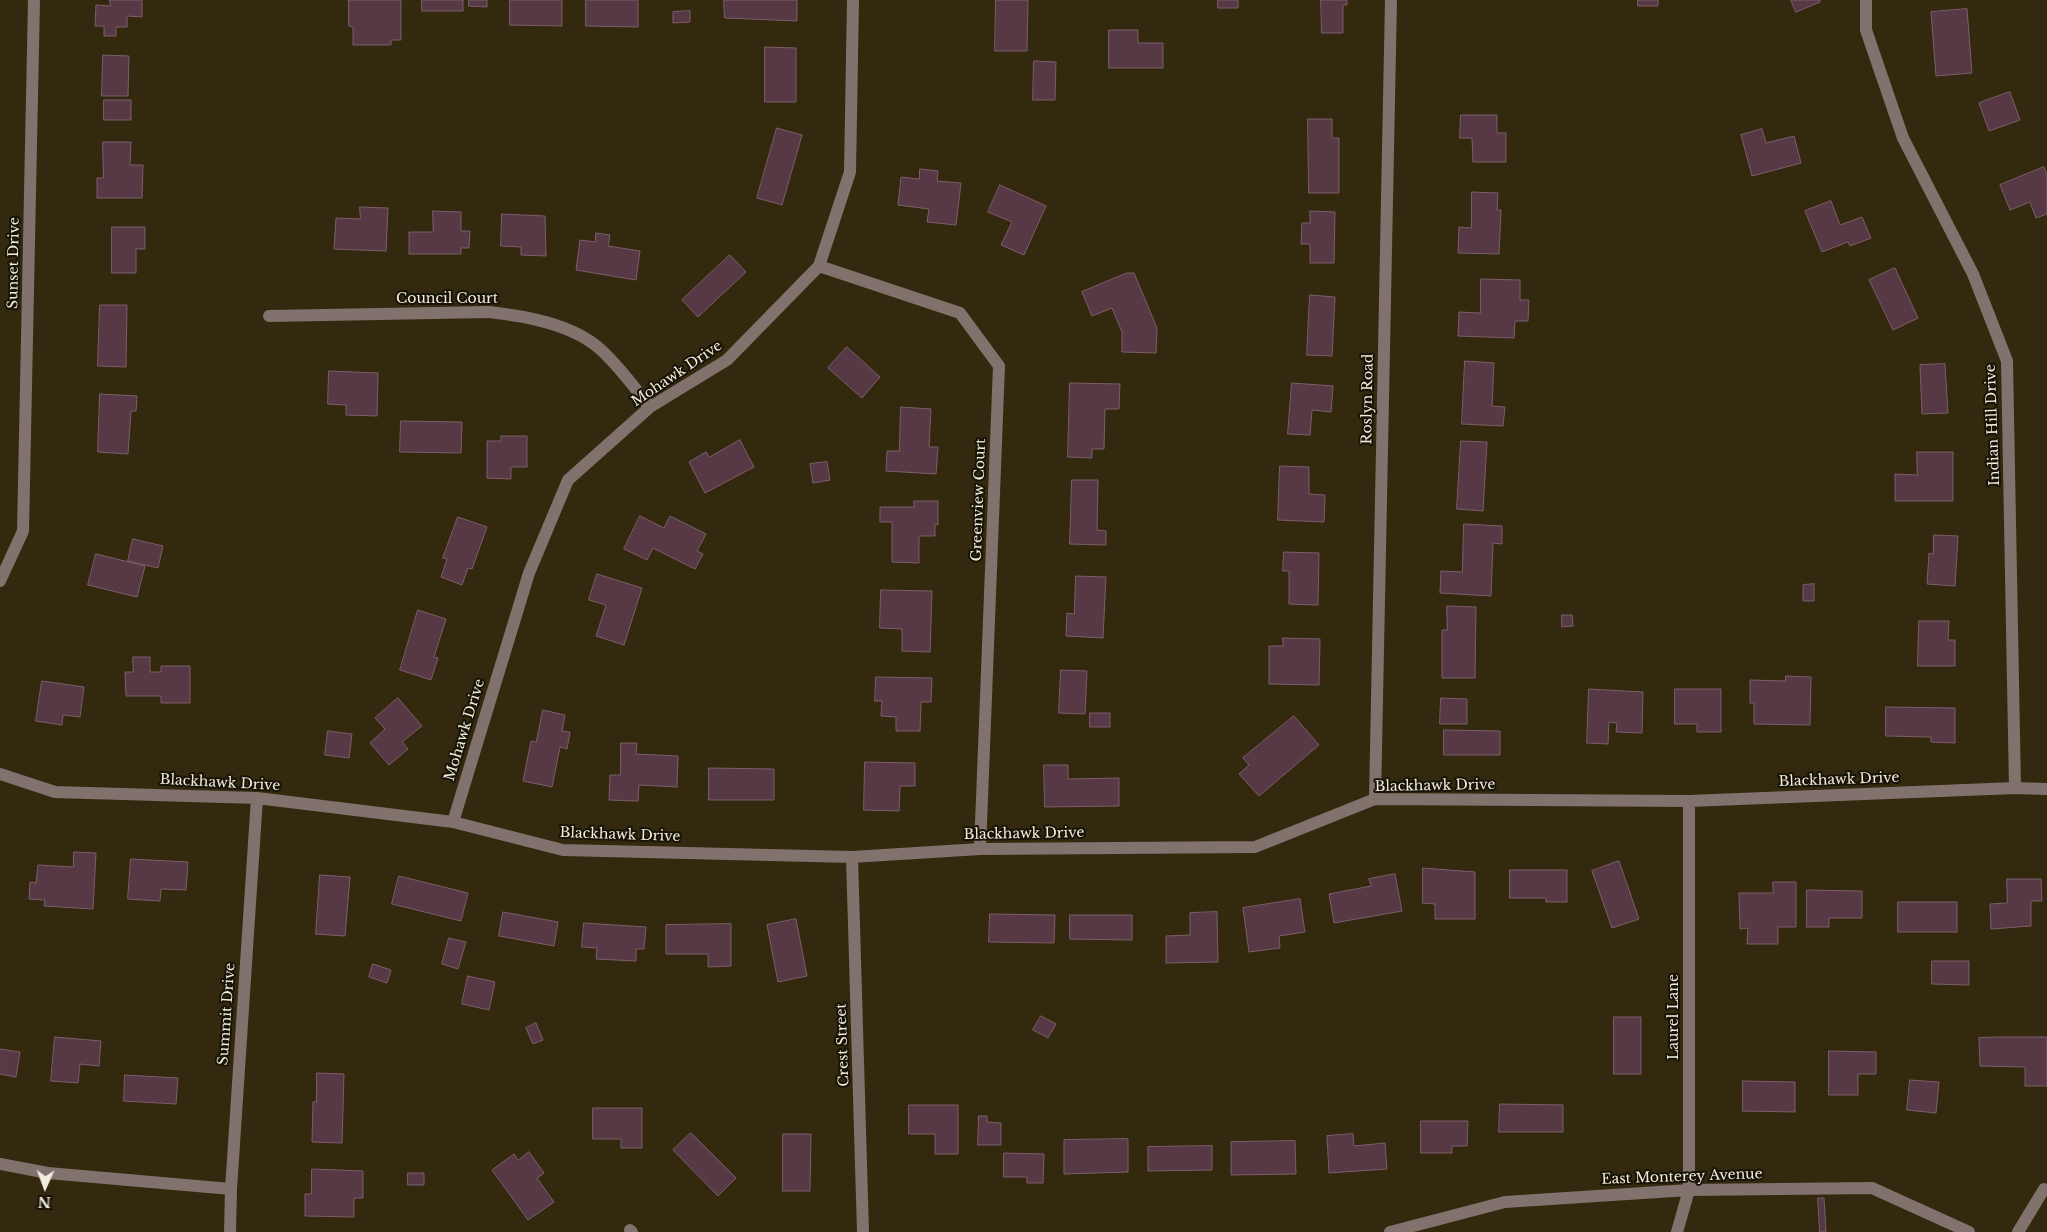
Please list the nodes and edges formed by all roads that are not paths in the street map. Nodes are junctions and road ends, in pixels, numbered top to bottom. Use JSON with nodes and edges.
{"nodes":[{"id":1,"x":34,"y":0,"type":"edge"},
{"id":2,"x":853,"y":0,"type":"edge"},
{"id":3,"x":1391,"y":0,"type":"edge"},
{"id":4,"x":1866,"y":0,"type":"edge"},
{"id":5,"x":819,"y":266,"type":"junction"},
{"id":6,"x":270,"y":316,"type":"dead end"},
{"id":7,"x":650,"y":407,"type":"junction"},
{"id":8,"x":0,"y":581,"type":"edge"},
{"id":9,"x":0,"y":774,"type":"edge"},
{"id":10,"x":2015,"y":788,"type":"junction"},
{"id":11,"x":2047,"y":789,"type":"edge"},
{"id":12,"x":257,"y":798,"type":"junction"},
{"id":13,"x":1375,"y":799,"type":"junction"},
{"id":14,"x":1689,"y":800,"type":"junction"},
{"id":15,"x":453,"y":822,"type":"junction"},
{"id":16,"x":980,"y":849,"type":"junction"},
{"id":17,"x":852,"y":857,"type":"junction"},
{"id":18,"x":0,"y":1164,"type":"edge"},
{"id":19,"x":231,"y":1188,"type":"junction"},
{"id":20,"x":2044,"y":1189,"type":"dead end"},
{"id":21,"x":1689,"y":1190,"type":"junction"},
{"id":22,"x":230,"y":1232,"type":"edge"},
{"id":23,"x":863,"y":1232,"type":"edge"},
{"id":24,"x":1390,"y":1232,"type":"edge"},
{"id":25,"x":1677,"y":1232,"type":"edge"},
{"id":26,"x":1969,"y":1232,"type":"edge"},
{"id":27,"x":2018,"y":1232,"type":"edge"}],
"edges":[{"from":1,"to":8,"type":"street","name":"Sunset Drive"},
{"from":2,"to":5,"type":"street","name":"Mohawk Drive"},
{"from":3,"to":13,"type":"street","name":"Roslyn Road"},
{"from":4,"to":10,"type":"street","name":"Indian Hill Drive"},
{"from":5,"to":7,"type":"street","name":"Mohawk Drive"},
{"from":5,"to":16,"type":"street","name":"Greenview Court"},
{"from":6,"to":7,"type":"street","name":"Council Court"},
{"from":7,"to":15,"type":"street","name":"Mohawk Drive"},
{"from":9,"to":12,"type":"street","name":"Blackhawk Drive"},
{"from":10,"to":11,"type":"street","name":"Blackhawk Drive"},
{"from":10,"to":14,"type":"street","name":"Blackhawk Drive"},
{"from":12,"to":15,"type":"street","name":"Blackhawk Drive"},
{"from":12,"to":19,"type":"street","name":"Summit Drive"},
{"from":13,"to":14,"type":"street","name":"Blackhawk Drive"},
{"from":13,"to":16,"type":"street","name":"Blackhawk Drive"},
{"from":14,"to":21,"type":"street","name":"Laurel Lane"},
{"from":15,"to":17,"type":"street","name":"Blackhawk Drive"},
{"from":16,"to":17,"type":"street","name":"Blackhawk Drive"},
{"from":17,"to":23,"type":"street","name":"Crest Street"},
{"from":18,"to":19,"type":"street"},
{"from":19,"to":22,"type":"street","name":"Summit Drive"},
{"from":20,"to":27,"type":"street"},
{"from":21,"to":24,"type":"street","name":"East Monterey Avenue"},
{"from":21,"to":25,"type":"street","name":"Laurel Lane"},
{"from":21,"to":26,"type":"street","name":"East Monterey Avenue"}]}
